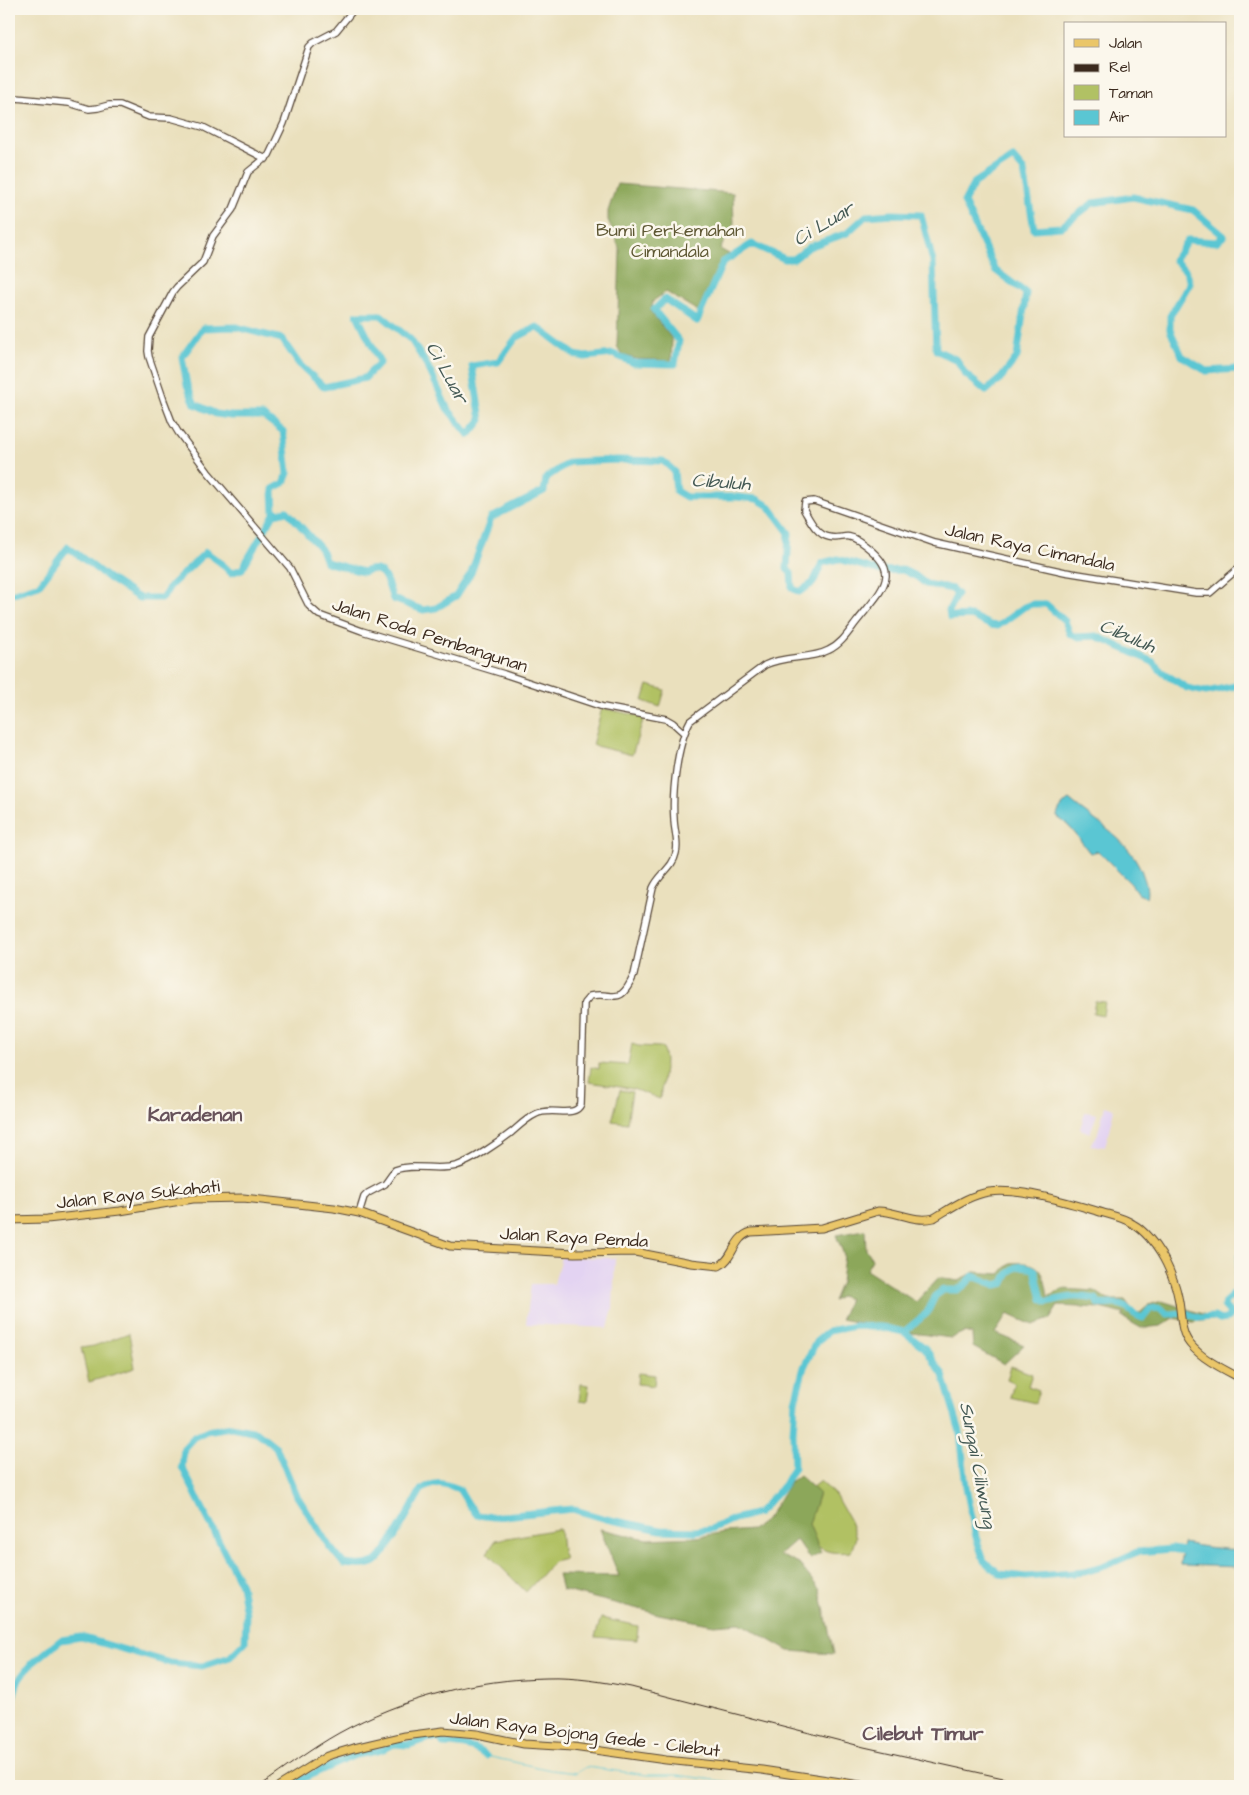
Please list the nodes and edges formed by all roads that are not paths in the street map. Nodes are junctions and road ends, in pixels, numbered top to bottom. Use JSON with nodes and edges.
{"nodes":[{"id":1,"x":354,"y":9,"type":"edge"},
{"id":2,"x":9,"y":94,"type":"edge"},
{"id":3,"x":266,"y":159,"type":"junction"},
{"id":4,"x":1240,"y":567,"type":"edge"},
{"id":5,"x":684,"y":733,"type":"junction"},
{"id":6,"x":359,"y":1213,"type":"junction"},
{"id":7,"x":9,"y":1220,"type":"edge"},
{"id":8,"x":1240,"y":1378,"type":"edge"},
{"id":9,"x":279,"y":1786,"type":"edge"},
{"id":10,"x":866,"y":1786,"type":"edge"}],
"edges":[{"from":1,"to":3,"type":"street","name":"Jalan Roda Pembangunan"},
{"from":2,"to":3,"type":"street"},
{"from":3,"to":5,"type":"street","name":"Jalan Roda Pembangunan"},
{"from":4,"to":5,"type":"street","name":"Jalan Raya Cimandala"},
{"from":5,"to":6,"type":"street"},
{"from":6,"to":7,"type":"main road","name":"Jalan Raya Sukahati"},
{"from":6,"to":8,"type":"main road","name":"Jalan Raya Pemda"},
{"from":9,"to":10,"type":"main road","name":"Jalan Raya Bojong Gede - Cilebut"}]}
